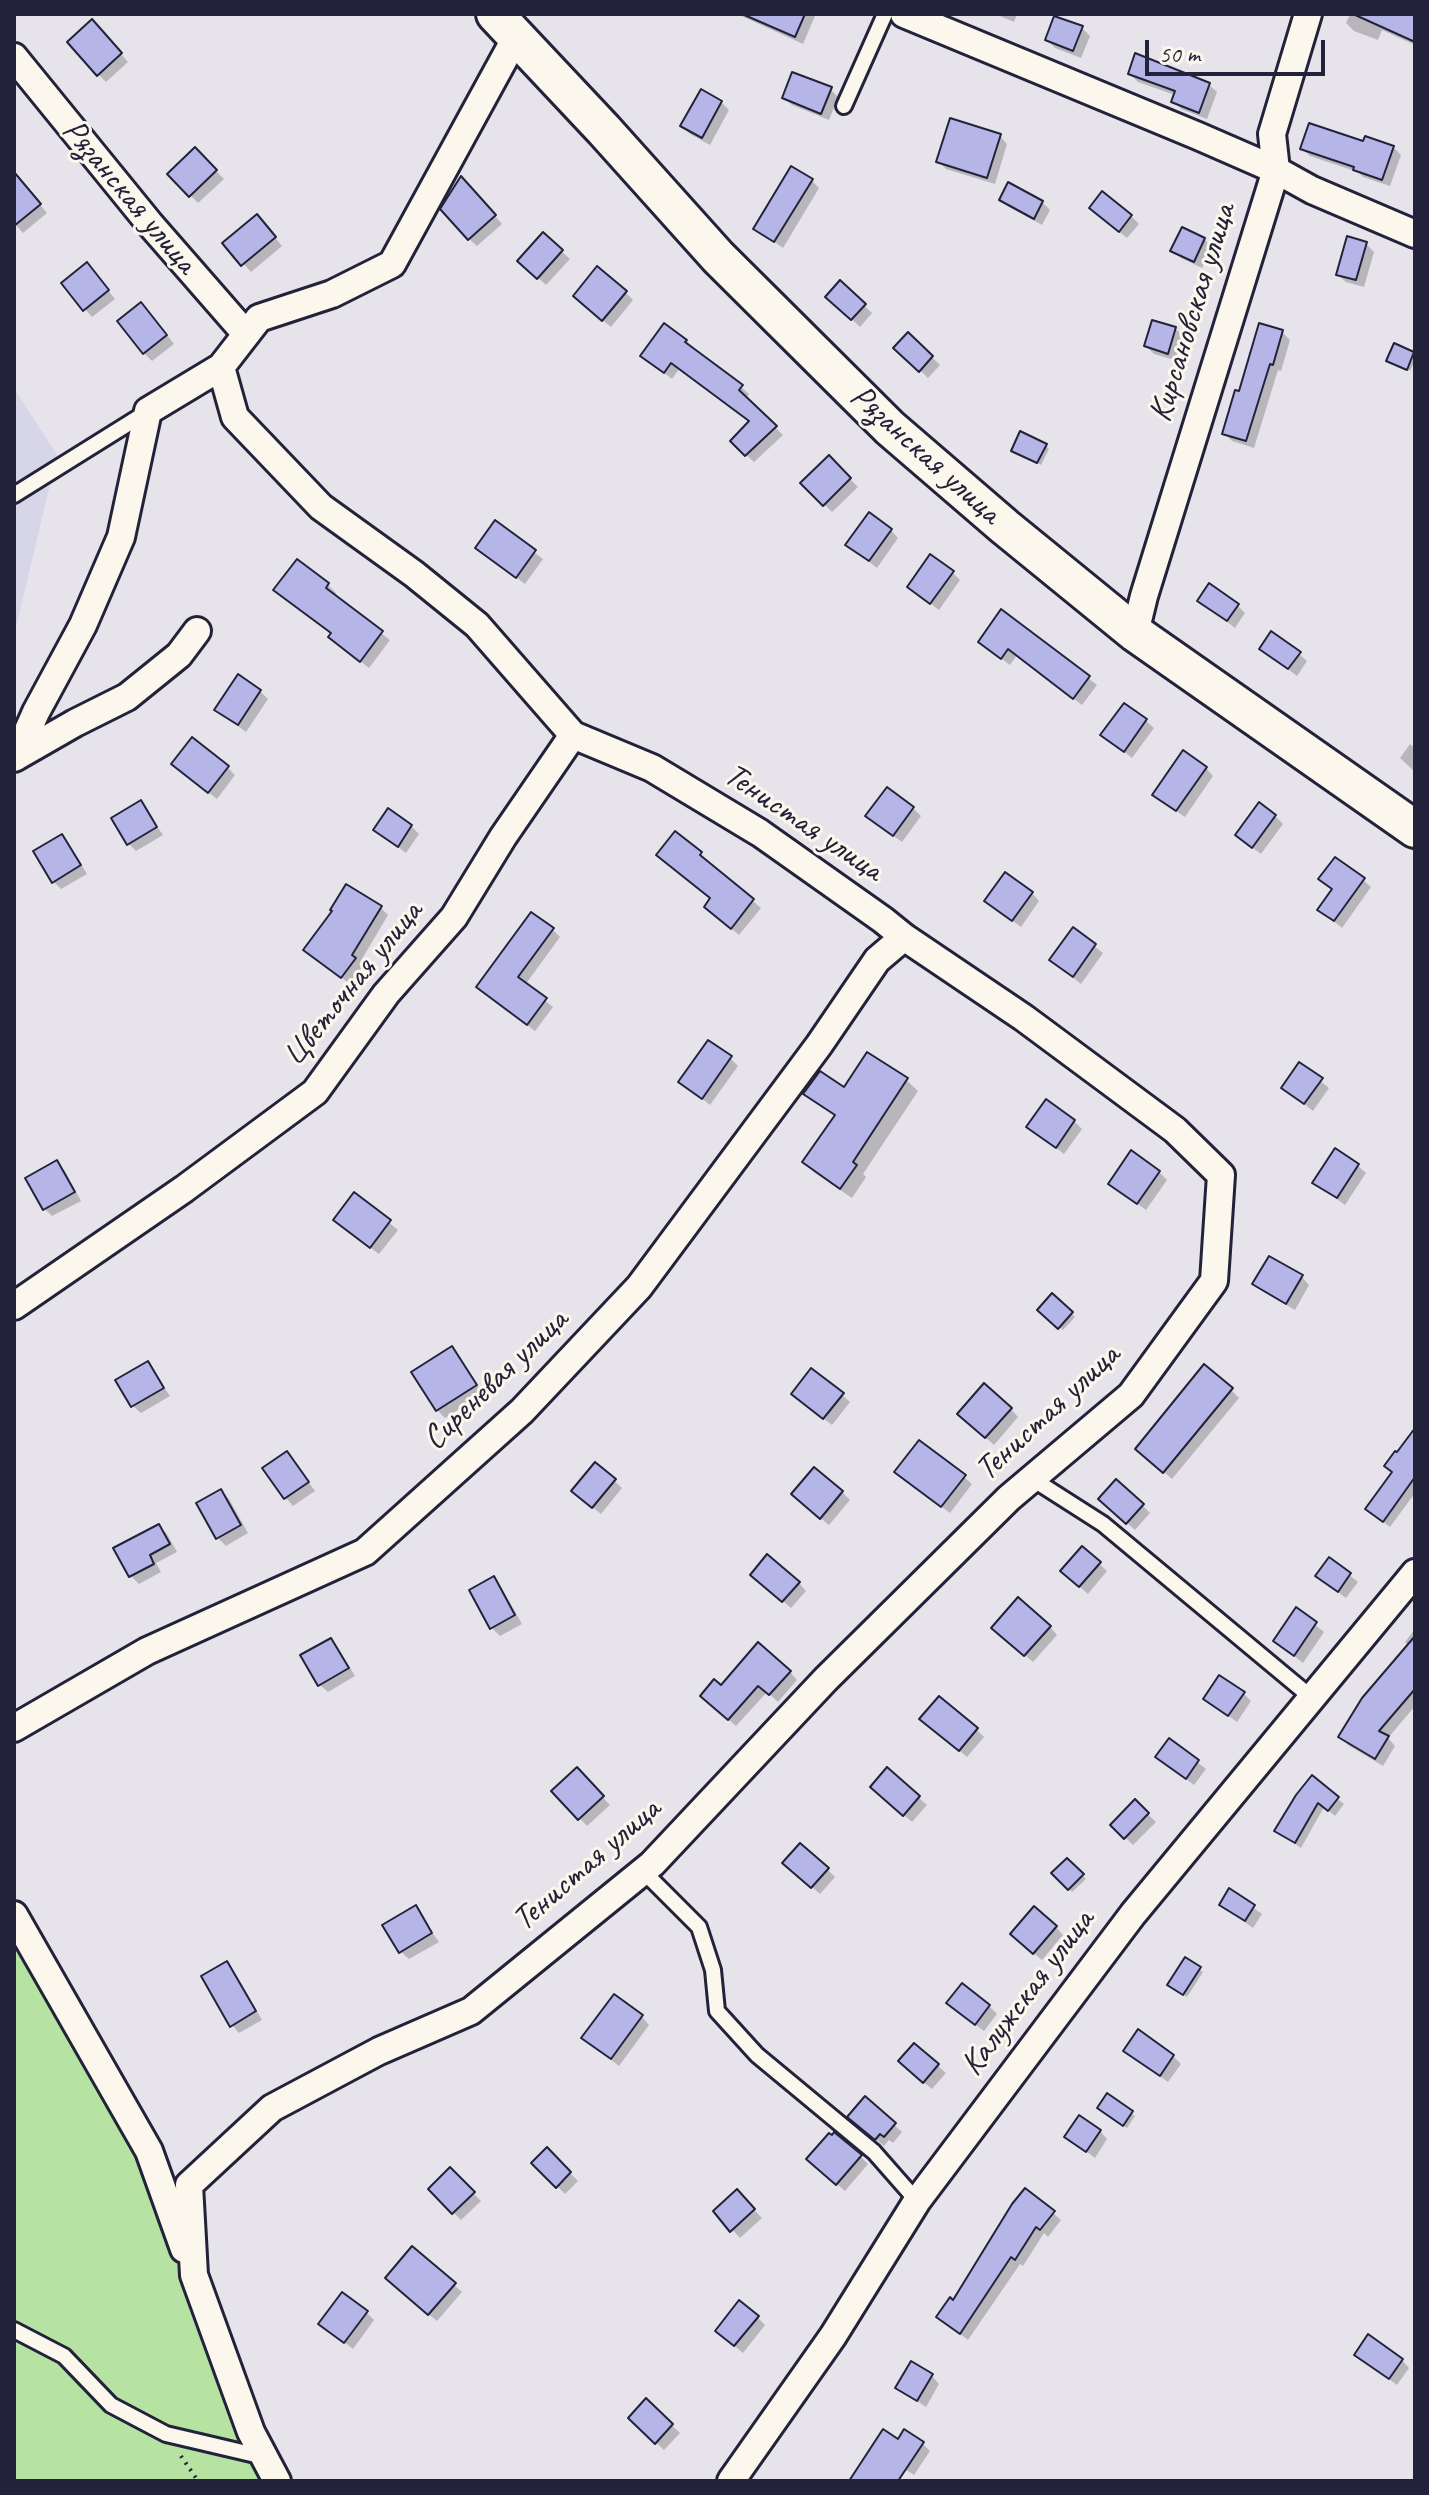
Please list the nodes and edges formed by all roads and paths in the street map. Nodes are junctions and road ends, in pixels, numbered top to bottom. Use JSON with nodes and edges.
{"nodes":[{"id":1,"x":885,"y":14,"type":"edge"},
{"id":2,"x":904,"y":14,"type":"edge"},
{"id":3,"x":1308,"y":14,"type":"edge"},
{"id":4,"x":505,"y":26,"type":"edge"},
{"id":5,"x":14,"y":57,"type":"edge"},
{"id":6,"x":844,"y":106,"type":"dead end"},
{"id":7,"x":1276,"y":170,"type":"junction"},
{"id":8,"x":1415,"y":234,"type":"edge"},
{"id":9,"x":246,"y":334,"type":"junction"},
{"id":10,"x":221,"y":367,"type":"junction"},
{"id":11,"x":148,"y":411,"type":"junction"},
{"id":12,"x":14,"y":495,"type":"edge"},
{"id":13,"x":197,"y":631,"type":"dead end"},
{"id":14,"x":1135,"y":633,"type":"junction"},
{"id":15,"x":573,"y":735,"type":"junction"},
{"id":16,"x":15,"y":757,"type":"edge"},
{"id":17,"x":1415,"y":829,"type":"edge"},
{"id":18,"x":904,"y":937,"type":"junction"},
{"id":19,"x":14,"y":1306,"type":"edge"},
{"id":20,"x":1031,"y":1478,"type":"junction"},
{"id":21,"x":1415,"y":1573,"type":"edge"},
{"id":22,"x":1312,"y":1698,"type":"junction"},
{"id":23,"x":14,"y":1728,"type":"edge"},
{"id":24,"x":643,"y":1871,"type":"junction"},
{"id":25,"x":14,"y":1915,"type":"edge"},
{"id":26,"x":917,"y":2201,"type":"junction"},
{"id":27,"x":194,"y":2275,"type":"junction"},
{"id":28,"x":14,"y":2330,"type":"edge"},
{"id":29,"x":264,"y":2457,"type":"junction"},
{"id":30,"x":277,"y":2481,"type":"edge"},
{"id":31,"x":731,"y":2481,"type":"edge"}],
"edges":[{"from":1,"to":6,"type":"lane"},
{"from":2,"to":7,"type":"street"},
{"from":3,"to":7,"type":"street","name":"Кирсановская улица"},
{"from":4,"to":9,"type":"street"},
{"from":4,"to":14,"type":"main road","name":"Рязанская улица"},
{"from":5,"to":9,"type":"street","name":"Рязанская улица"},
{"from":7,"to":8,"type":"street"},
{"from":7,"to":14,"type":"street","name":"Кирсановская улица"},
{"from":9,"to":10,"type":"street"},
{"from":10,"to":11,"type":"street"},
{"from":10,"to":15,"type":"street","name":"Тенистая улица"},
{"from":11,"to":12,"type":"lane"},
{"from":11,"to":16,"type":"street"},
{"from":13,"to":16,"type":"street"},
{"from":14,"to":17,"type":"main road","name":"Рязанская улица"},
{"from":15,"to":18,"type":"street","name":"Тенистая улица"},
{"from":15,"to":19,"type":"street","name":"Цветочная улица"},
{"from":18,"to":20,"type":"street","name":"Тенистая улица"},
{"from":18,"to":23,"type":"street","name":"Сиреневая улица"},
{"from":20,"to":22,"type":"lane"},
{"from":20,"to":24,"type":"street","name":"Тенистая улица"},
{"from":21,"to":22,"type":"street","name":"Калужская улица"},
{"from":22,"to":26,"type":"street","name":"Калужская улица"},
{"from":24,"to":26,"type":"lane"},
{"from":24,"to":27,"type":"street","name":"Тенистая улица"},
{"from":25,"to":27,"type":"street"},
{"from":26,"to":31,"type":"street","name":"Калужская улица"},
{"from":27,"to":29,"type":"street","name":"Тенистая улица"},
{"from":28,"to":29,"type":"lane"},
{"from":29,"to":30,"type":"street","name":"Тенистая улица"}]}
